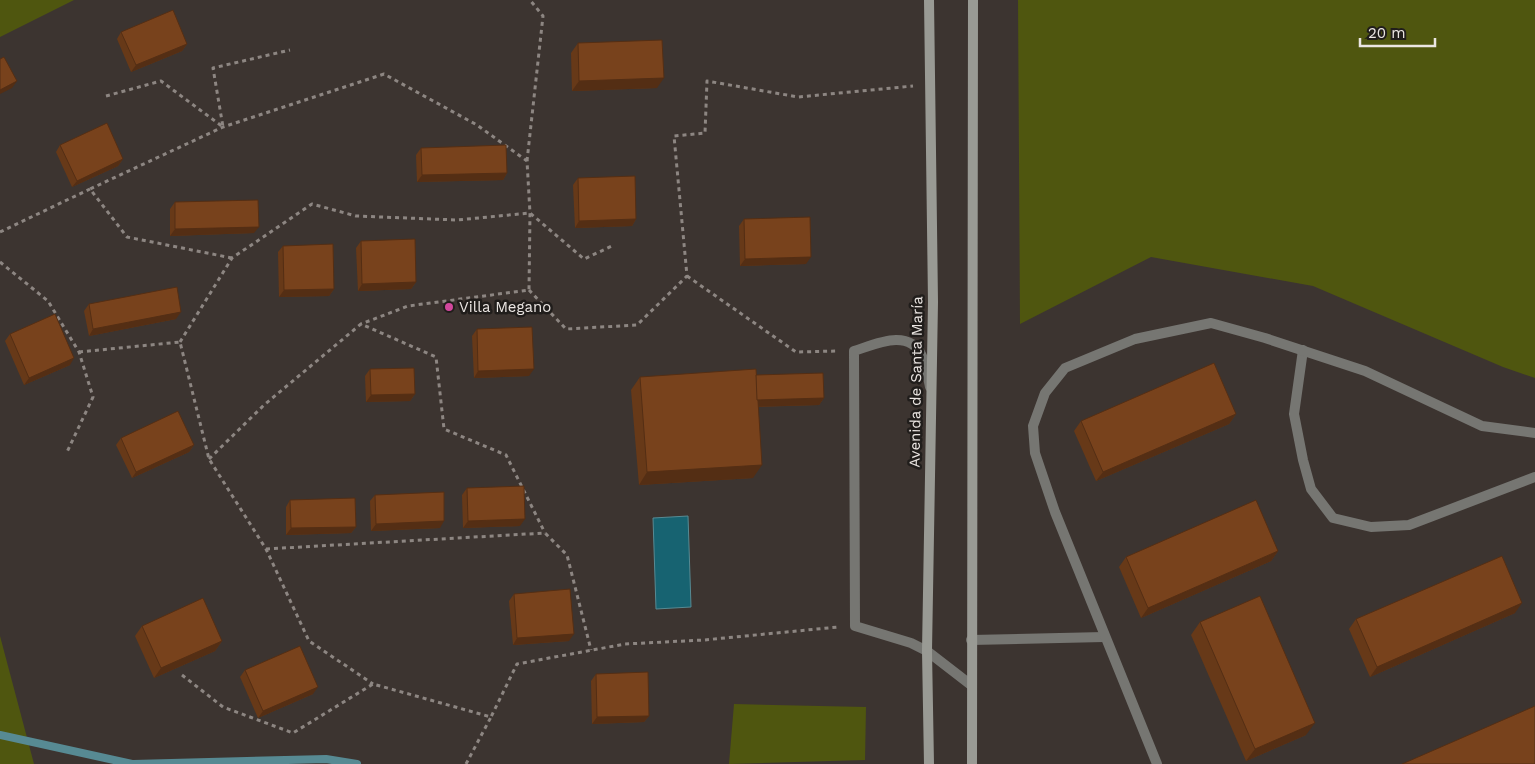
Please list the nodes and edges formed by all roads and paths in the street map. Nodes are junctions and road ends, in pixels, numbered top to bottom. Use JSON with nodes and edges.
{"nodes":[{"id":1,"x":530,"y":0,"type":"edge"},
{"id":2,"x":929,"y":0,"type":"edge"},
{"id":3,"x":973,"y":0,"type":"edge"},
{"id":4,"x":290,"y":50,"type":"dead end"},
{"id":5,"x":930,"y":85,"type":"junction"},
{"id":6,"x":106,"y":96,"type":"dead end"},
{"id":7,"x":222,"y":128,"type":"junction"},
{"id":8,"x":527,"y":161,"type":"junction"},
{"id":9,"x":90,"y":189,"type":"junction"},
{"id":10,"x":530,"y":213,"type":"junction"},
{"id":11,"x":0,"y":232,"type":"edge"},
{"id":12,"x":612,"y":246,"type":"dead end"},
{"id":13,"x":232,"y":258,"type":"junction"},
{"id":14,"x":0,"y":262,"type":"edge"},
{"id":15,"x":687,"y":276,"type":"junction"},
{"id":16,"x":528,"y":290,"type":"junction"},
{"id":17,"x":361,"y":324,"type":"junction"},
{"id":18,"x":180,"y":342,"type":"junction"},
{"id":19,"x":1303,"y":350,"type":"junction"},
{"id":20,"x":854,"y":351,"type":"junction"},
{"id":21,"x":79,"y":352,"type":"junction"},
{"id":22,"x":931,"y":388,"type":"junction"},
{"id":23,"x":1535,"y":433,"type":"edge"},
{"id":24,"x":67,"y":452,"type":"dead end"},
{"id":25,"x":209,"y":459,"type":"junction"},
{"id":26,"x":1535,"y":477,"type":"edge"},
{"id":27,"x":545,"y":533,"type":"junction"},
{"id":28,"x":266,"y":549,"type":"junction"},
{"id":29,"x":855,"y":626,"type":"junction"},
{"id":30,"x":1104,"y":637,"type":"junction"},
{"id":31,"x":971,"y":640,"type":"junction"},
{"id":32,"x":592,"y":650,"type":"junction"},
{"id":33,"x":927,"y":651,"type":"junction"},
{"id":34,"x":182,"y":675,"type":"edge"},
{"id":35,"x":373,"y":684,"type":"junction"},
{"id":36,"x":971,"y":685,"type":"junction"},
{"id":37,"x":490,"y":717,"type":"junction"},
{"id":38,"x":466,"y":764,"type":"edge"},
{"id":39,"x":929,"y":764,"type":"edge"},
{"id":40,"x":972,"y":764,"type":"edge"},
{"id":41,"x":1157,"y":764,"type":"edge"}],
"edges":[{"from":1,"to":8,"type":"path"},
{"from":2,"to":5,"type":"street","name":"Avenida de Santa María"},
{"from":3,"to":31,"type":"street"},
{"from":4,"to":7,"type":"path"},
{"from":5,"to":15,"type":"path"},
{"from":5,"to":22,"type":"street","name":"Avenida de Santa María"},
{"from":6,"to":7,"type":"path"},
{"from":7,"to":8,"type":"path"},
{"from":7,"to":9,"type":"path"},
{"from":8,"to":10,"type":"path"},
{"from":9,"to":11,"type":"path"},
{"from":9,"to":13,"type":"path"},
{"from":10,"to":12,"type":"path"},
{"from":10,"to":13,"type":"path"},
{"from":10,"to":16,"type":"path"},
{"from":13,"to":18,"type":"path"},
{"from":14,"to":21,"type":"path"},
{"from":15,"to":16,"type":"path"},
{"from":15,"to":20,"type":"path"},
{"from":16,"to":17,"type":"path"},
{"from":17,"to":25,"type":"path"},
{"from":17,"to":27,"type":"path"},
{"from":18,"to":21,"type":"path"},
{"from":18,"to":25,"type":"path"},
{"from":19,"to":23,"type":"lane"},
{"from":19,"to":26,"type":"lane"},
{"from":19,"to":30,"type":"lane"},
{"from":20,"to":22,"type":"lane"},
{"from":20,"to":29,"type":"lane"},
{"from":21,"to":24,"type":"path"},
{"from":22,"to":33,"type":"street","name":"Avenida de Santa María"},
{"from":25,"to":28,"type":"path"},
{"from":27,"to":28,"type":"path"},
{"from":27,"to":32,"type":"path"},
{"from":28,"to":35,"type":"path"},
{"from":29,"to":32,"type":"path"},
{"from":29,"to":33,"type":"lane"},
{"from":30,"to":31,"type":"lane"},
{"from":30,"to":41,"type":"lane"},
{"from":31,"to":36,"type":"street"},
{"from":32,"to":37,"type":"path"},
{"from":33,"to":36,"type":"lane"},
{"from":33,"to":39,"type":"street","name":"Avenida de Santa María"},
{"from":34,"to":35,"type":"path"},
{"from":35,"to":37,"type":"path"},
{"from":36,"to":40,"type":"street"},
{"from":37,"to":38,"type":"path"}]}
